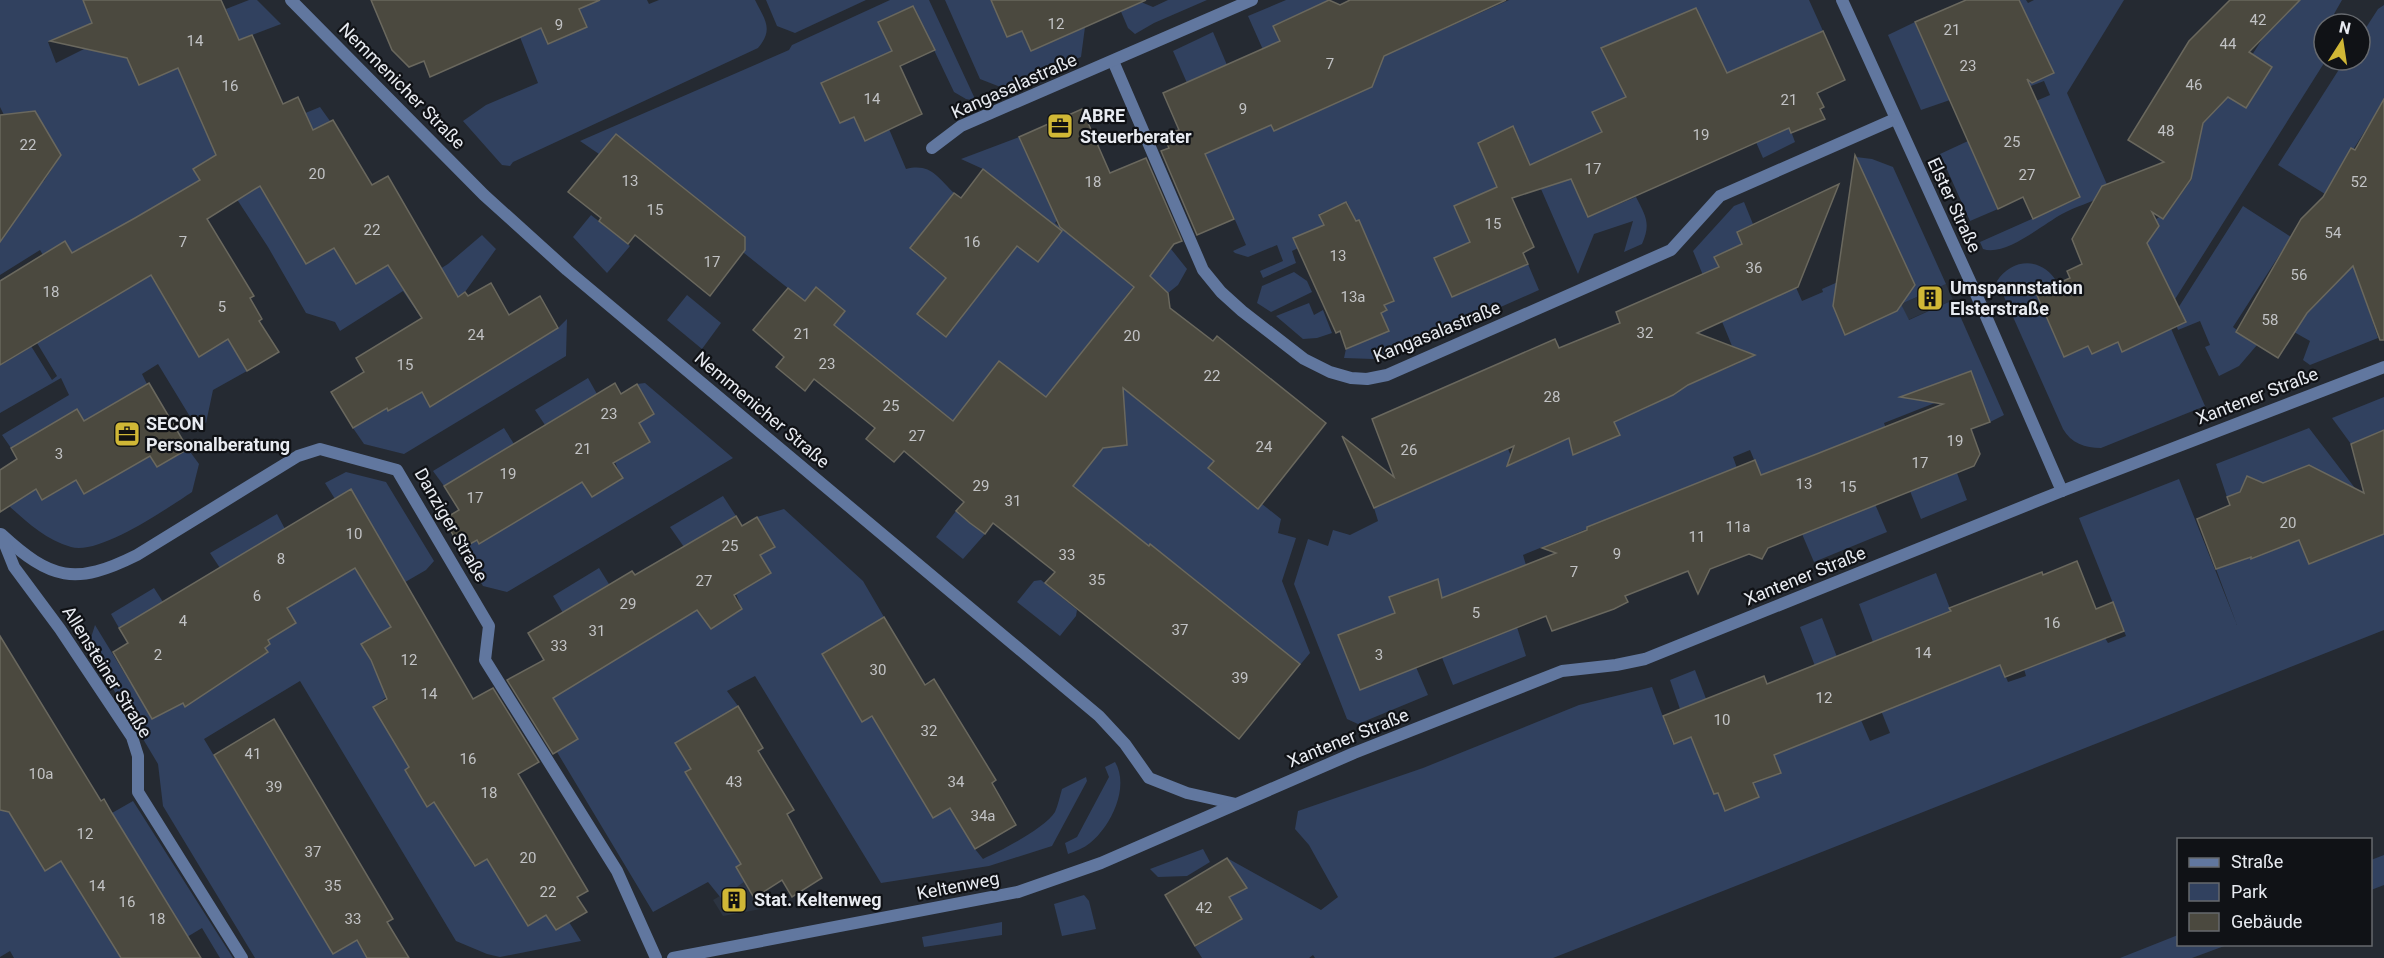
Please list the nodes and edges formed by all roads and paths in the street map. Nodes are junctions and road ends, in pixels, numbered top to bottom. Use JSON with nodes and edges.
{"nodes":[{"id":1,"x":291,"y":0,"type":"edge"},
{"id":2,"x":1252,"y":0,"type":"edge"},
{"id":3,"x":1842,"y":0,"type":"edge"},
{"id":4,"x":1113,"y":61,"type":"junction"},
{"id":5,"x":1895,"y":119,"type":"junction"},
{"id":6,"x":932,"y":148,"type":"dead end"},
{"id":7,"x":2384,"y":367,"type":"edge"},
{"id":8,"x":2062,"y":491,"type":"junction"},
{"id":9,"x":0,"y":534,"type":"edge"},
{"id":10,"x":1236,"y":804,"type":"junction"},
{"id":11,"x":242,"y":958,"type":"edge"},
{"id":12,"x":656,"y":958,"type":"edge"},
{"id":13,"x":673,"y":958,"type":"edge"}],
"edges":[{"from":1,"to":10,"type":"street","name":"Nemmenicher Straße"},
{"from":2,"to":4,"type":"street","name":"Kangasalastraße"},
{"from":3,"to":5,"type":"street","name":"Elster Straße"},
{"from":4,"to":5,"type":"street","name":"Kangasalastraße"},
{"from":4,"to":6,"type":"street","name":"Kangasalastraße"},
{"from":5,"to":8,"type":"street","name":"Elster Straße"},
{"from":7,"to":8,"type":"street","name":"Xantener Straße"},
{"from":8,"to":10,"type":"street","name":"Xantener Straße"},
{"from":9,"to":11,"type":"street","name":"Allensteiner Straße"},
{"from":9,"to":12,"type":"street","name":"Danziger Straße"},
{"from":10,"to":13,"type":"street","name":"Keltenweg"}]}
